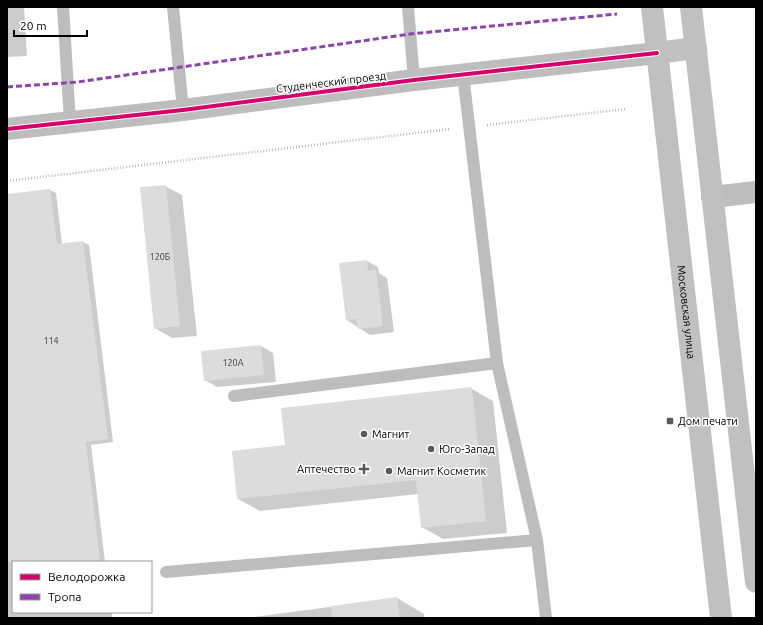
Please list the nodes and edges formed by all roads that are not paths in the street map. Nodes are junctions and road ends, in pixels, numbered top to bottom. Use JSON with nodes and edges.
{"nodes":[{"id":1,"x":63,"y":7,"type":"edge"},
{"id":2,"x":173,"y":7,"type":"edge"},
{"id":3,"x":408,"y":7,"type":"edge"},
{"id":4,"x":652,"y":7,"type":"edge"},
{"id":5,"x":691,"y":7,"type":"edge"},
{"id":6,"x":696,"y":48,"type":"junction"},
{"id":7,"x":657,"y":53,"type":"junction"},
{"id":8,"x":463,"y":74,"type":"junction"},
{"id":9,"x":414,"y":80,"type":"junction"},
{"id":10,"x":183,"y":110,"type":"junction"},
{"id":11,"x":70,"y":122,"type":"junction"},
{"id":12,"x":7,"y":129,"type":"edge"},
{"id":13,"x":756,"y":192,"type":"edge"},
{"id":14,"x":712,"y":197,"type":"junction"},
{"id":15,"x":497,"y":363,"type":"junction"},
{"id":16,"x":234,"y":396,"type":"dead end"},
{"id":17,"x":750,"y":484,"type":"edge"},
{"id":18,"x":537,"y":540,"type":"junction"},
{"id":19,"x":166,"y":572,"type":"dead end"},
{"id":20,"x":756,"y":582,"type":"edge"},
{"id":21,"x":546,"y":618,"type":"edge"},
{"id":22,"x":721,"y":618,"type":"edge"}],
"edges":[{"from":1,"to":11,"type":"lane"},
{"from":2,"to":10,"type":"lane"},
{"from":3,"to":9,"type":"lane"},
{"from":4,"to":7,"type":"main road","name":"Московская улица"},
{"from":5,"to":6,"type":"main road"},
{"from":6,"to":7,"type":"main road","name":"Студенческий проезд"},
{"from":6,"to":14,"type":"main road"},
{"from":7,"to":8,"type":"street","name":"Студенческий проезд"},
{"from":7,"to":22,"type":"main road","name":"Московская улица"},
{"from":8,"to":9,"type":"street","name":"Студенческий проезд"},
{"from":8,"to":15,"type":"lane"},
{"from":9,"to":10,"type":"street","name":"Студенческий проезд"},
{"from":10,"to":11,"type":"street","name":"Студенческий проезд"},
{"from":11,"to":12,"type":"street","name":"Студенческий проезд"},
{"from":13,"to":14,"type":"street"},
{"from":14,"to":17,"type":"main road"},
{"from":15,"to":16,"type":"lane"},
{"from":15,"to":18,"type":"lane"},
{"from":17,"to":20,"type":"main road"},
{"from":18,"to":19,"type":"lane"},
{"from":18,"to":21,"type":"lane"}]}
